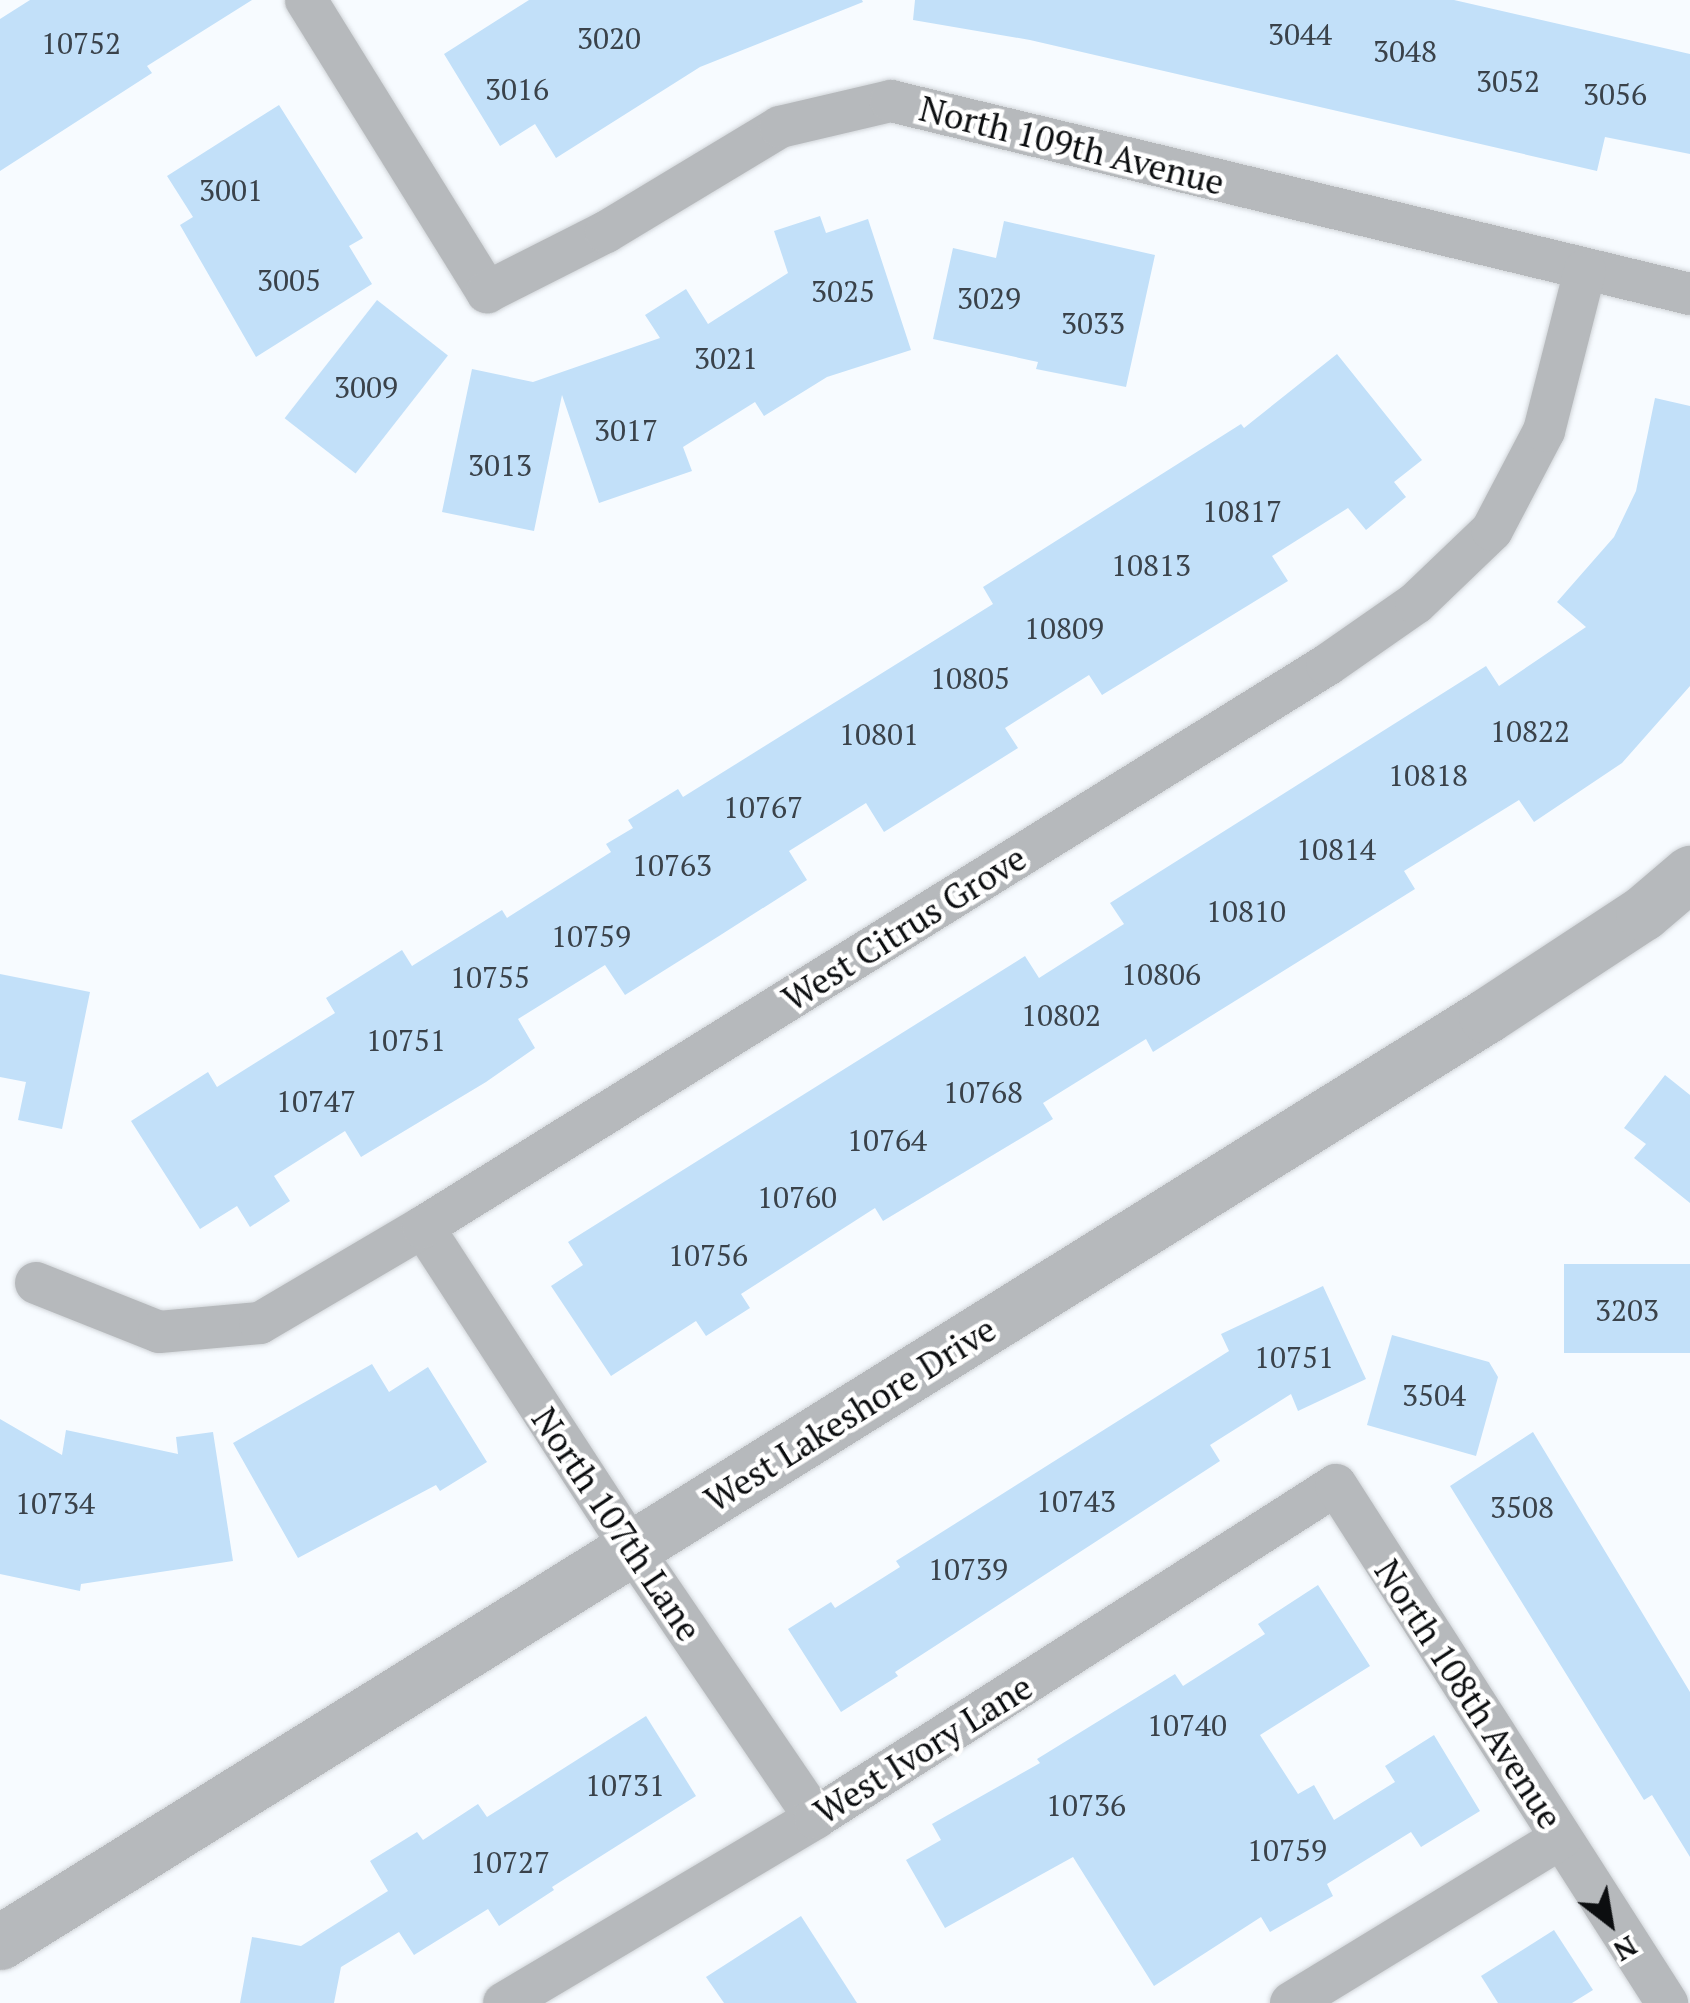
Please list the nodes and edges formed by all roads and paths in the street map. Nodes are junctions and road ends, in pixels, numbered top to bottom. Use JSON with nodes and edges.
{"nodes":[{"id":1,"x":306,"y":0,"type":"edge"},
{"id":2,"x":1585,"y":270,"type":"junction"},
{"id":3,"x":1690,"y":294,"type":"edge"},
{"id":4,"x":1690,"y":873,"type":"edge"},
{"id":5,"x":423,"y":1227,"type":"junction"},
{"id":6,"x":36,"y":1282,"type":"dead end"},
{"id":7,"x":1336,"y":1485,"type":"joint"},
{"id":8,"x":632,"y":1550,"type":"junction"},
{"id":9,"x":815,"y":1818,"type":"junction"},
{"id":10,"x":1562,"y":1838,"type":"junction"},
{"id":11,"x":0,"y":1942,"type":"edge"},
{"id":12,"x":504,"y":2003,"type":"edge"},
{"id":13,"x":1291,"y":2003,"type":"edge"},
{"id":14,"x":1667,"y":2003,"type":"edge"}],
"edges":[{"from":1,"to":2,"type":"street","name":"North 109th Avenue"},
{"from":2,"to":3,"type":"street","name":"North 109th Avenue"},
{"from":2,"to":5,"type":"street","name":"West Citrus Grove"},
{"from":4,"to":8,"type":"street","name":"West Lakeshore Drive"},
{"from":5,"to":6,"type":"street","name":"West Citrus Grove"},
{"from":5,"to":8,"type":"street","name":"North 107th Lane"},
{"from":7,"to":9,"type":"street","name":"West Ivory Lane"},
{"from":7,"to":10,"type":"street","name":"North 108th Avenue"},
{"from":8,"to":9,"type":"street","name":"North 107th Lane"},
{"from":8,"to":11,"type":"street","name":"West Lakeshore Drive"},
{"from":9,"to":12,"type":"street","name":"West Ivory Lane"},
{"from":10,"to":13,"type":"street"},
{"from":10,"to":14,"type":"street","name":"North 108th Avenue"}]}
